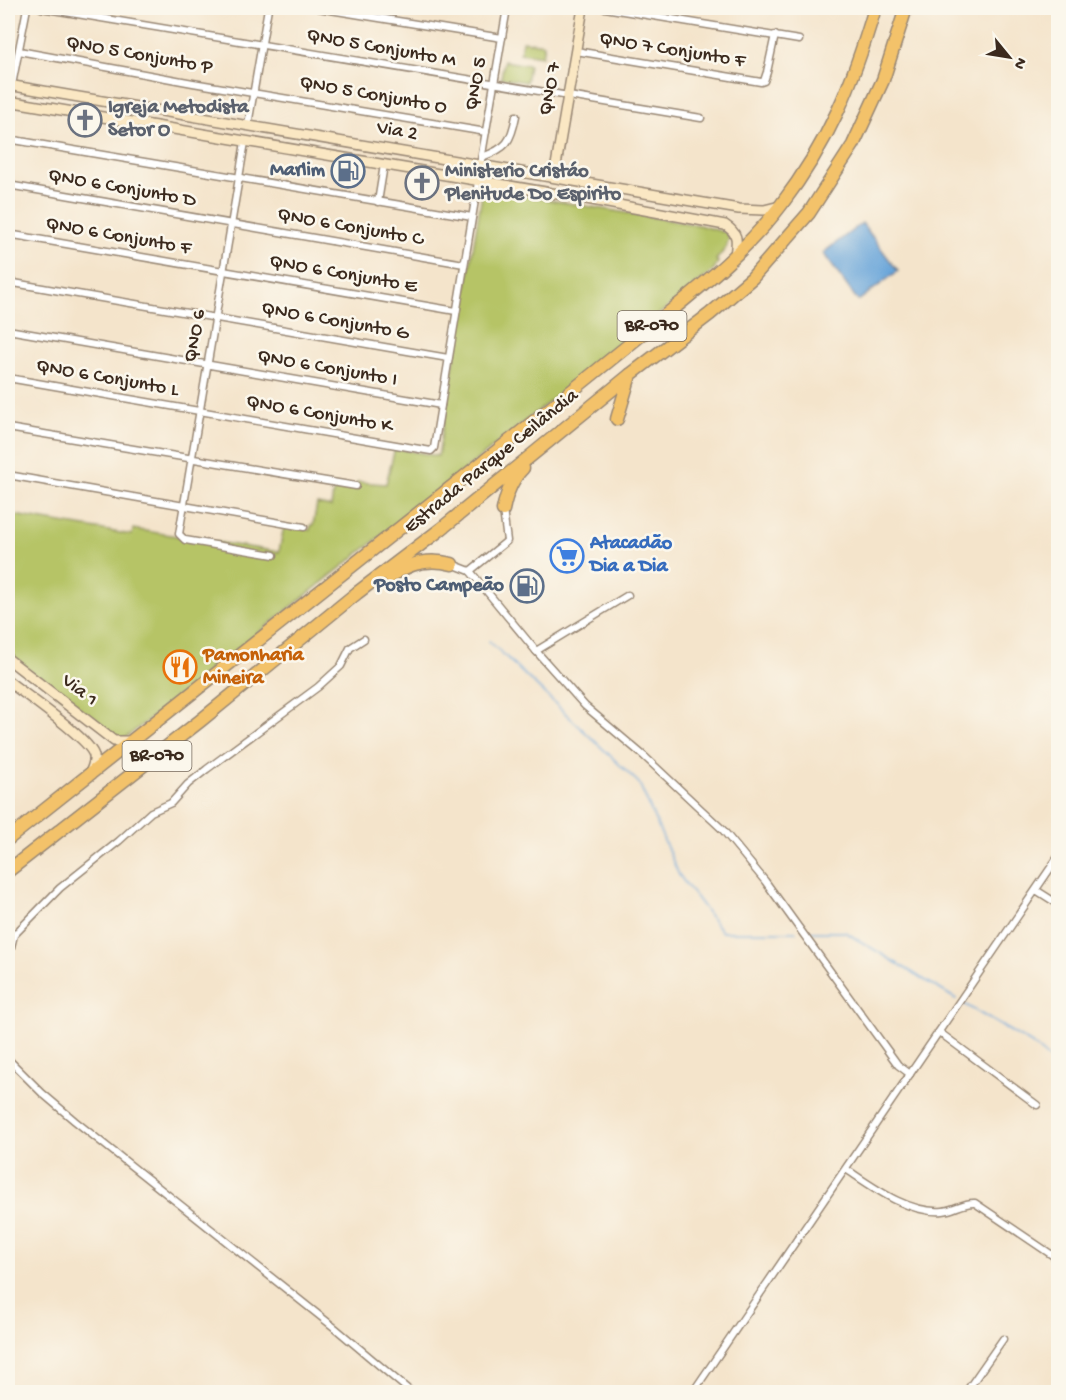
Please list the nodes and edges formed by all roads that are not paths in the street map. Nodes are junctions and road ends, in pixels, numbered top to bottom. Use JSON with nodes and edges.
{"nodes":[{"id":1,"x":27,"y":8,"type":"edge"},
{"id":2,"x":41,"y":8,"type":"edge"},
{"id":3,"x":268,"y":8,"type":"edge"},
{"id":4,"x":318,"y":8,"type":"edge"},
{"id":5,"x":507,"y":8,"type":"edge"},
{"id":6,"x":583,"y":8,"type":"edge"},
{"id":7,"x":605,"y":8,"type":"edge"},
{"id":8,"x":876,"y":8,"type":"edge"},
{"id":9,"x":908,"y":8,"type":"edge"},
{"id":10,"x":775,"y":35,"type":"junction"},
{"id":11,"x":502,"y":38,"type":"junction"},
{"id":12,"x":799,"y":40,"type":"dead end"},
{"id":13,"x":263,"y":46,"type":"junction"},
{"id":14,"x":19,"y":51,"type":"junction"},
{"id":15,"x":576,"y":51,"type":"junction"},
{"id":16,"x":10,"y":85,"type":"edge"},
{"id":17,"x":494,"y":85,"type":"junction"},
{"id":18,"x":254,"y":92,"type":"junction"},
{"id":19,"x":568,"y":98,"type":"junction"},
{"id":20,"x":115,"y":102,"type":"junction"},
{"id":21,"x":8,"y":104,"type":"edge"},
{"id":22,"x":134,"y":106,"type":"junction"},
{"id":23,"x":516,"y":116,"type":"dead end"},
{"id":24,"x":701,"y":118,"type":"dead end"},
{"id":25,"x":111,"y":119,"type":"junction"},
{"id":26,"x":129,"y":122,"type":"junction"},
{"id":27,"x":248,"y":125,"type":"junction"},
{"id":28,"x":486,"y":132,"type":"junction"},
{"id":29,"x":8,"y":139,"type":"edge"},
{"id":30,"x":245,"y":142,"type":"junction"},
{"id":31,"x":362,"y":145,"type":"junction"},
{"id":32,"x":377,"y":147,"type":"junction"},
{"id":33,"x":359,"y":160,"type":"junction"},
{"id":34,"x":481,"y":161,"type":"junction"},
{"id":35,"x":379,"y":164,"type":"junction"},
{"id":36,"x":554,"y":177,"type":"junction"},
{"id":37,"x":239,"y":178,"type":"junction"},
{"id":38,"x":478,"y":182,"type":"junction"},
{"id":39,"x":583,"y":183,"type":"junction"},
{"id":40,"x":8,"y":185,"type":"edge"},
{"id":41,"x":581,"y":198,"type":"junction"},
{"id":42,"x":378,"y":202,"type":"junction"},
{"id":43,"x":780,"y":207,"type":"junction"},
{"id":44,"x":472,"y":217,"type":"junction"},
{"id":45,"x":231,"y":224,"type":"junction"},
{"id":46,"x":8,"y":234,"type":"edge"},
{"id":47,"x":735,"y":256,"type":"junction"},
{"id":48,"x":464,"y":264,"type":"junction"},
{"id":49,"x":223,"y":272,"type":"junction"},
{"id":50,"x":8,"y":282,"type":"edge"},
{"id":51,"x":456,"y":311,"type":"junction"},
{"id":52,"x":215,"y":318,"type":"junction"},
{"id":53,"x":8,"y":330,"type":"edge"},
{"id":54,"x":448,"y":358,"type":"junction"},
{"id":55,"x":207,"y":365,"type":"junction"},
{"id":56,"x":630,"y":375,"type":"junction"},
{"id":57,"x":8,"y":378,"type":"edge"},
{"id":58,"x":441,"y":405,"type":"junction"},
{"id":59,"x":200,"y":412,"type":"junction"},
{"id":60,"x":617,"y":419,"type":"dead end"},
{"id":61,"x":8,"y":428,"type":"edge"},
{"id":62,"x":546,"y":445,"type":"junction"},
{"id":63,"x":192,"y":460,"type":"junction"},
{"id":64,"x":8,"y":476,"type":"edge"},
{"id":65,"x":356,"y":486,"type":"dead end"},
{"id":66,"x":184,"y":506,"type":"junction"},
{"id":67,"x":503,"y":510,"type":"joint"},
{"id":68,"x":304,"y":527,"type":"dead end"},
{"id":69,"x":274,"y":555,"type":"dead end"},
{"id":70,"x":452,"y":564,"type":"joint"},
{"id":71,"x":470,"y":571,"type":"junction"},
{"id":72,"x":342,"y":575,"type":"junction"},
{"id":73,"x":357,"y":593,"type":"junction"},
{"id":74,"x":628,"y":595,"type":"dead end"},
{"id":75,"x":323,"y":619,"type":"junction"},
{"id":76,"x":364,"y":639,"type":"dead end"},
{"id":77,"x":536,"y":651,"type":"junction"},
{"id":78,"x":8,"y":658,"type":"edge"},
{"id":79,"x":8,"y":681,"type":"edge"},
{"id":80,"x":132,"y":741,"type":"junction"},
{"id":81,"x":89,"y":774,"type":"junction"},
{"id":82,"x":8,"y":839,"type":"edge"},
{"id":83,"x":1059,"y":857,"type":"edge"},
{"id":84,"x":8,"y":871,"type":"edge"},
{"id":85,"x":1036,"y":890,"type":"junction"},
{"id":86,"x":1059,"y":904,"type":"edge"},
{"id":87,"x":8,"y":954,"type":"edge"},
{"id":88,"x":939,"y":1032,"type":"junction"},
{"id":89,"x":8,"y":1059,"type":"edge"},
{"id":90,"x":910,"y":1074,"type":"junction"},
{"id":91,"x":1037,"y":1105,"type":"dead end"},
{"id":92,"x":846,"y":1169,"type":"junction"},
{"id":93,"x":1059,"y":1259,"type":"edge"},
{"id":94,"x":1003,"y":1339,"type":"dead end"},
{"id":95,"x":411,"y":1392,"type":"edge"},
{"id":96,"x":693,"y":1392,"type":"edge"},
{"id":97,"x":966,"y":1392,"type":"edge"}],
"edges":[{"from":1,"to":14,"type":"street"},
{"from":2,"to":13,"type":"street","name":"QNO 5 Conjunto M"},
{"from":3,"to":13,"type":"street"},
{"from":4,"to":11,"type":"street"},
{"from":5,"to":11,"type":"street","name":"QNO 5"},
{"from":6,"to":15,"type":"main road","name":"QNO 7"},
{"from":7,"to":10,"type":"street"},
{"from":8,"to":43,"type":"highway","name":"Estrada Parque Ceilândia","number":"BR-070"},
{"from":9,"to":56,"type":"highway","name":"Estrada Parque Ceilândia","number":"BR-070"},
{"from":10,"to":12,"type":"street"},
{"from":10,"to":15,"type":"street","name":"QNO 7 Conjunto F"},
{"from":11,"to":17,"type":"street","name":"QNO 5"},
{"from":13,"to":17,"type":"street","name":"QNO 5 Conjunto M"},
{"from":13,"to":18,"type":"street"},
{"from":14,"to":16,"type":"street"},
{"from":14,"to":18,"type":"street","name":"QNO 5 Conjunto P"},
{"from":15,"to":19,"type":"main road","name":"QNO 7"},
{"from":16,"to":20,"type":"main road","name":"Via 2"},
{"from":17,"to":19,"type":"street","name":"QNO 5 Conjunto M"},
{"from":17,"to":28,"type":"street","name":"QNO 5"},
{"from":18,"to":27,"type":"street"},
{"from":18,"to":28,"type":"street","name":"QNO 5 Conjunto O"},
{"from":19,"to":24,"type":"street","name":"QNO 5 Conjunto M"},
{"from":19,"to":36,"type":"main road","name":"QNO 7"},
{"from":20,"to":22,"type":"main road","name":"Via 2"},
{"from":20,"to":25,"type":"main road"},
{"from":21,"to":25,"type":"main road","name":"Via 2"},
{"from":22,"to":26,"type":"main road"},
{"from":22,"to":27,"type":"main road","name":"Via 2"},
{"from":23,"to":34,"type":"street"},
{"from":25,"to":26,"type":"main road","name":"Via 2"},
{"from":26,"to":30,"type":"main road","name":"Via 2"},
{"from":27,"to":31,"type":"main road","name":"Via 2"},
{"from":28,"to":34,"type":"street","name":"QNO 5"},
{"from":29,"to":37,"type":"street"},
{"from":30,"to":33,"type":"main road","name":"Via 2"},
{"from":30,"to":37,"type":"street","name":"QNO 6"},
{"from":31,"to":32,"type":"main road","name":"Via 2"},
{"from":31,"to":33,"type":"main road"},
{"from":32,"to":34,"type":"main road","name":"Via 2"},
{"from":32,"to":35,"type":"main road"},
{"from":33,"to":35,"type":"main road","name":"Via 2"},
{"from":34,"to":36,"type":"main road","name":"Via 2"},
{"from":35,"to":38,"type":"main road","name":"Via 2"},
{"from":35,"to":42,"type":"street"},
{"from":36,"to":39,"type":"main road","name":"Via 2"},
{"from":37,"to":42,"type":"street"},
{"from":37,"to":45,"type":"street","name":"QNO 6"},
{"from":38,"to":41,"type":"main road","name":"Via 2"},
{"from":38,"to":44,"type":"street"},
{"from":39,"to":41,"type":"main road"},
{"from":39,"to":43,"type":"main road","name":"Via 2"},
{"from":40,"to":45,"type":"street","name":"QNO 6 Conjunto D"},
{"from":41,"to":47,"type":"main road","name":"Via 2"},
{"from":42,"to":44,"type":"street"},
{"from":43,"to":47,"type":"highway","name":"Estrada Parque Ceilândia","number":"BR-070"},
{"from":44,"to":48,"type":"street"},
{"from":45,"to":48,"type":"street","name":"QNO 6 Conjunto C"},
{"from":45,"to":49,"type":"street","name":"QNO 6"},
{"from":46,"to":49,"type":"street","name":"QNO 6 Conjunto F"},
{"from":47,"to":72,"type":"highway","name":"Estrada Parque Ceilândia","number":"BR-070"},
{"from":48,"to":51,"type":"street"},
{"from":49,"to":51,"type":"street","name":"QNO 6 Conjunto E"},
{"from":49,"to":52,"type":"street","name":"QNO 6"},
{"from":50,"to":52,"type":"street","name":"QNO 6 Conjunto G"},
{"from":51,"to":54,"type":"street"},
{"from":52,"to":54,"type":"street","name":"QNO 6 Conjunto G"},
{"from":52,"to":55,"type":"street","name":"QNO 6"},
{"from":53,"to":55,"type":"street","name":"QNO 6 Conjunto I"},
{"from":54,"to":58,"type":"street"},
{"from":55,"to":58,"type":"street","name":"QNO 6 Conjunto I"},
{"from":55,"to":59,"type":"street","name":"QNO 6"},
{"from":56,"to":60,"type":"highway"},
{"from":56,"to":62,"type":"highway","name":"Estrada Parque Ceilândia","number":"BR-070"},
{"from":57,"to":59,"type":"street","name":"QNO 6 Conjunto L"},
{"from":58,"to":59,"type":"street","name":"QNO 6 Conjunto K"},
{"from":59,"to":63,"type":"street","name":"QNO 6"},
{"from":61,"to":63,"type":"street"},
{"from":62,"to":67,"type":"highway"},
{"from":62,"to":73,"type":"highway","name":"Estrada Parque Ceilândia","number":"BR-070"},
{"from":63,"to":65,"type":"street"},
{"from":63,"to":66,"type":"street","name":"QNO 6"},
{"from":64,"to":66,"type":"street"},
{"from":66,"to":68,"type":"street"},
{"from":66,"to":69,"type":"street","name":"QNO 6"},
{"from":67,"to":71,"type":"street"},
{"from":70,"to":71,"type":"street"},
{"from":70,"to":75,"type":"highway"},
{"from":71,"to":77,"type":"street"},
{"from":72,"to":73,"type":"highway"},
{"from":72,"to":80,"type":"highway","name":"Estrada Parque Ceilândia","number":"BR-070"},
{"from":73,"to":75,"type":"highway","name":"Estrada Parque Ceilândia","number":"BR-070"},
{"from":74,"to":77,"type":"street"},
{"from":75,"to":84,"type":"highway","name":"Estrada Parque Ceilândia","number":"BR-070"},
{"from":76,"to":87,"type":"street"},
{"from":77,"to":90,"type":"street"},
{"from":78,"to":80,"type":"main road","name":"Via 1"},
{"from":79,"to":81,"type":"main road","name":"Via 1"},
{"from":80,"to":81,"type":"highway","name":"Estrada Parque Ceilândia","number":"BR-070"},
{"from":81,"to":82,"type":"highway","name":"Estrada Parque Ceilândia","number":"BR-070"},
{"from":83,"to":85,"type":"street"},
{"from":85,"to":86,"type":"street"},
{"from":85,"to":88,"type":"street"},
{"from":88,"to":90,"type":"street"},
{"from":88,"to":91,"type":"street"},
{"from":89,"to":95,"type":"street"},
{"from":90,"to":92,"type":"street"},
{"from":92,"to":93,"type":"street"},
{"from":92,"to":96,"type":"street"},
{"from":94,"to":97,"type":"street"}]}
